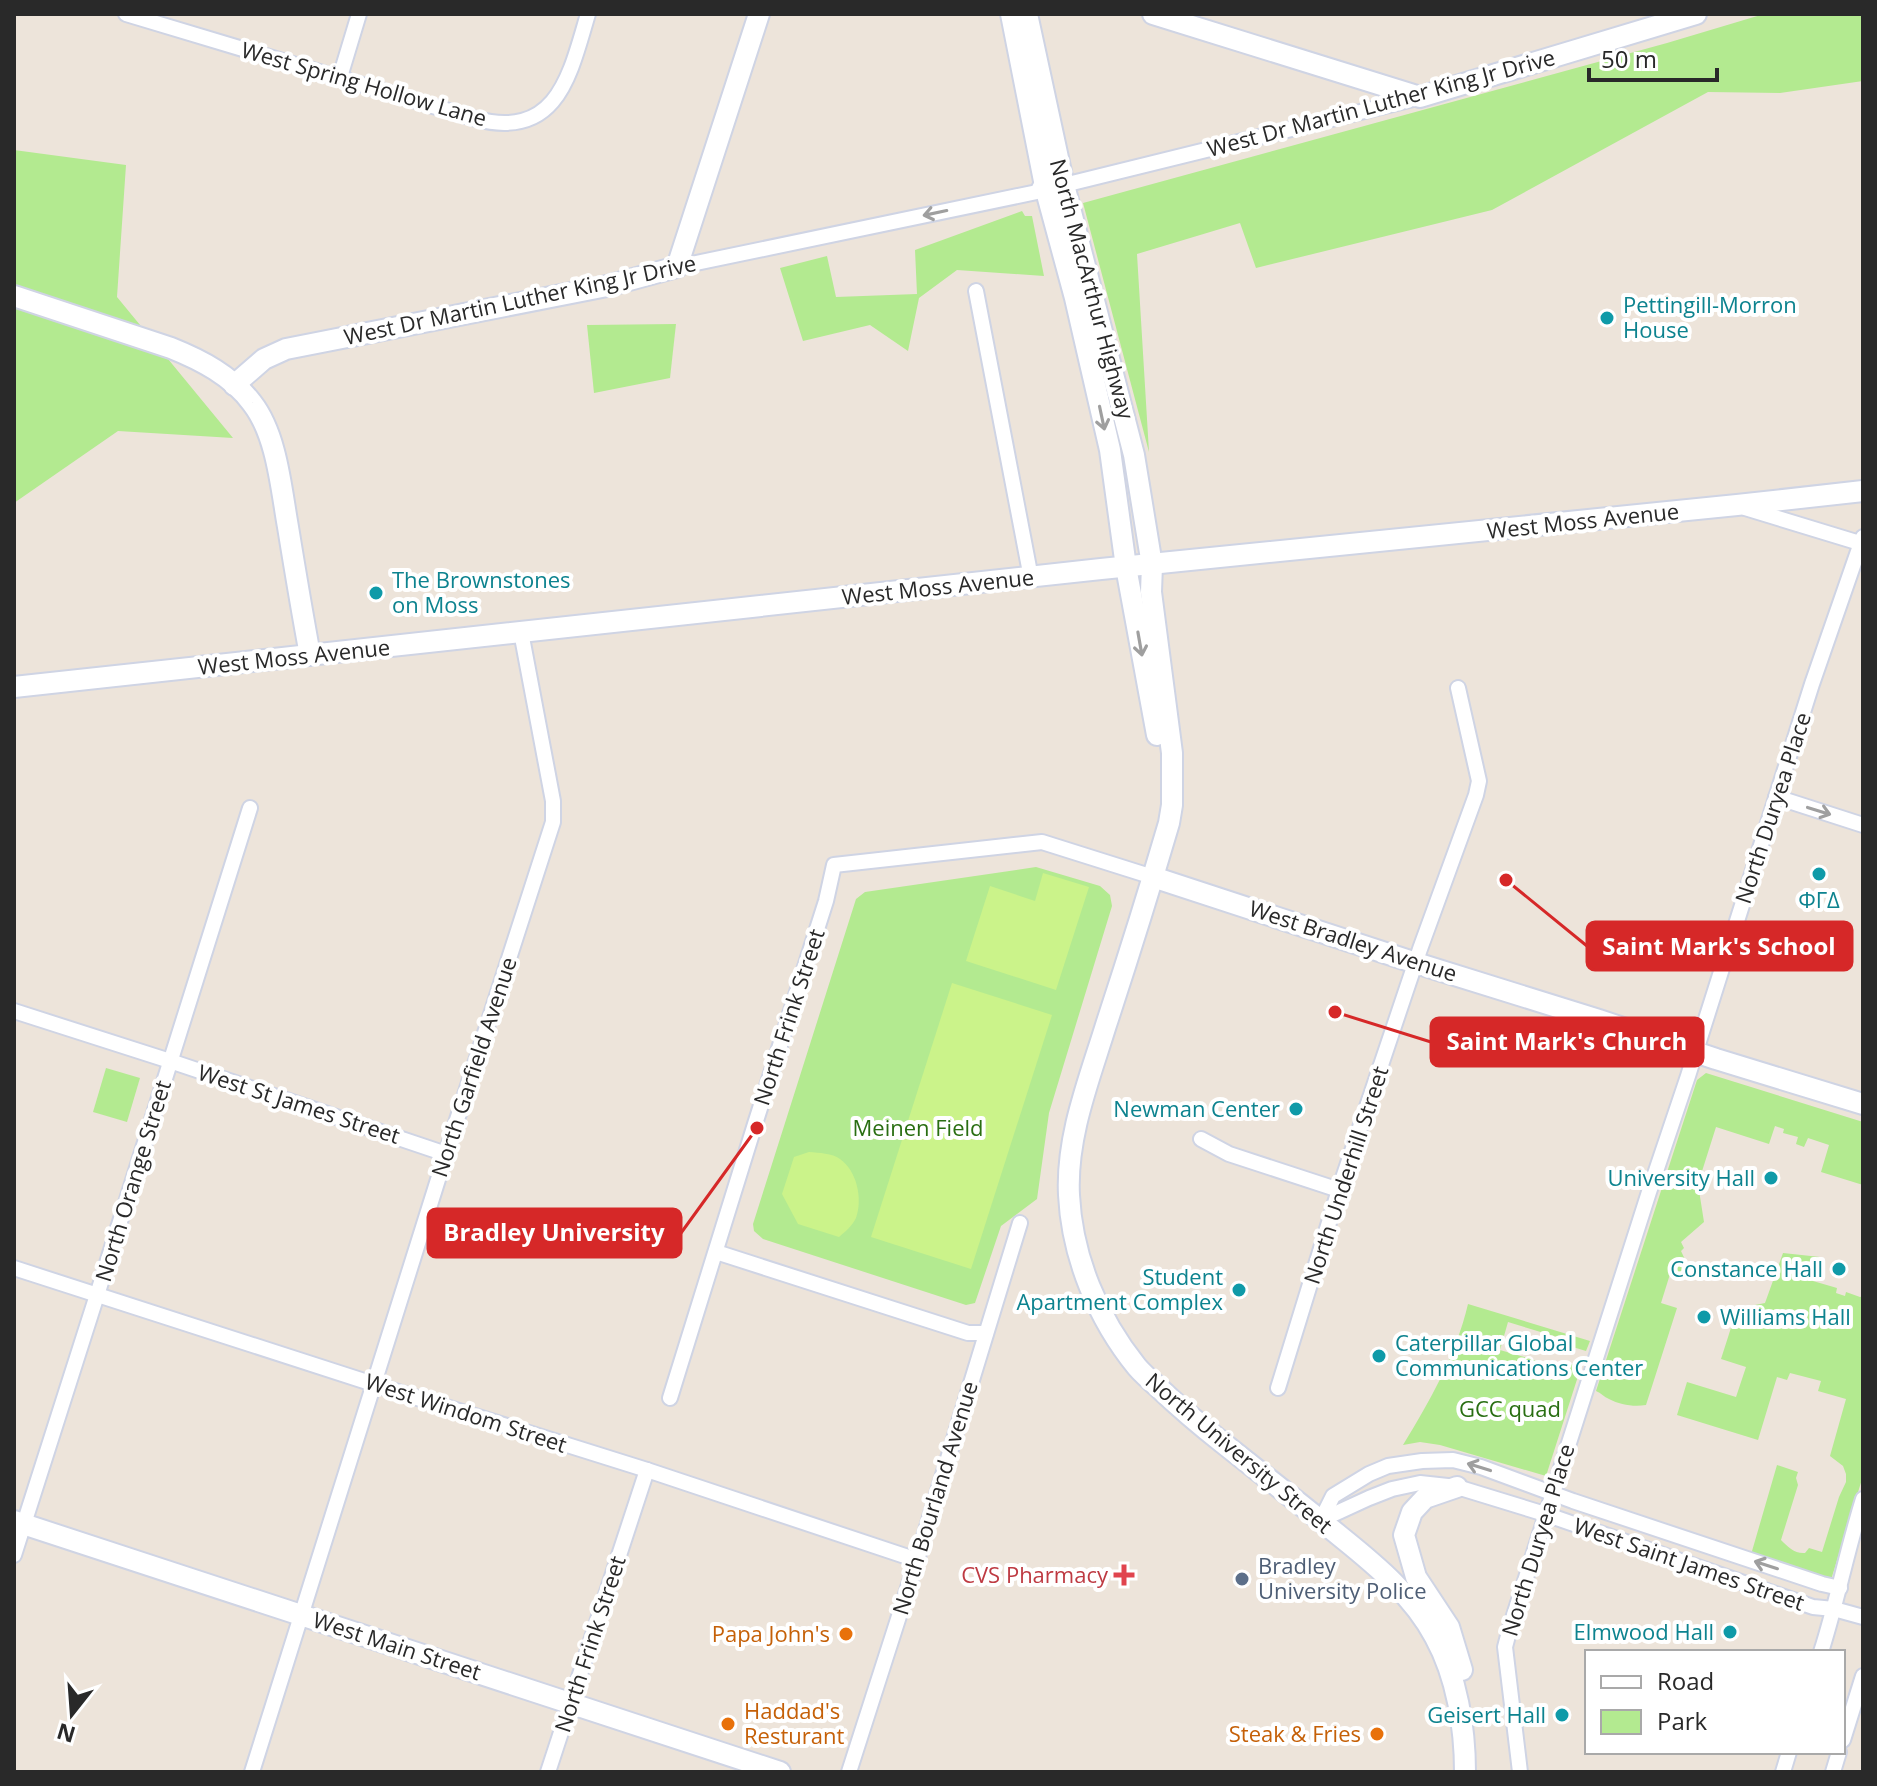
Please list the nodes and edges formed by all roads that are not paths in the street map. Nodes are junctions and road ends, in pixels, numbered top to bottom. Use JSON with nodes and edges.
{"nodes":[{"id":1,"x":126,"y":14,"type":"edge"},
{"id":2,"x":359,"y":14,"type":"edge"},
{"id":3,"x":588,"y":14,"type":"edge"},
{"id":4,"x":759,"y":14,"type":"edge"},
{"id":5,"x":1011,"y":14,"type":"edge"},
{"id":6,"x":1027,"y":14,"type":"edge"},
{"id":7,"x":1153,"y":14,"type":"edge"},
{"id":8,"x":1696,"y":14,"type":"edge"},
{"id":9,"x":340,"y":77,"type":"junction"},
{"id":10,"x":1420,"y":97,"type":"junction"},
{"id":11,"x":1044,"y":179,"type":"junction"},
{"id":12,"x":1064,"y":185,"type":"junction"},
{"id":13,"x":677,"y":267,"type":"junction"},
{"id":14,"x":976,"y":291,"type":"dead end"},
{"id":15,"x":14,"y":296,"type":"edge"},
{"id":16,"x":234,"y":385,"type":"junction"},
{"id":17,"x":1863,"y":491,"type":"edge"},
{"id":18,"x":1737,"y":505,"type":"junction"},
{"id":19,"x":1862,"y":541,"type":"edge"},
{"id":20,"x":1152,"y":565,"type":"junction"},
{"id":21,"x":1126,"y":567,"type":"junction"},
{"id":22,"x":1031,"y":578,"type":"junction"},
{"id":23,"x":521,"y":632,"type":"junction"},
{"id":24,"x":310,"y":655,"type":"junction"},
{"id":25,"x":14,"y":687,"type":"edge"},
{"id":26,"x":1458,"y":688,"type":"dead end"},
{"id":27,"x":1172,"y":785,"type":"junction"},
{"id":28,"x":1776,"y":797,"type":"junction"},
{"id":29,"x":250,"y":808,"type":"dead end"},
{"id":30,"x":1863,"y":825,"type":"edge"},
{"id":31,"x":834,"y":865,"type":"joint"},
{"id":32,"x":1153,"y":877,"type":"junction"},
{"id":33,"x":1416,"y":963,"type":"junction"},
{"id":34,"x":14,"y":1011,"type":"edge"},
{"id":35,"x":1696,"y":1052,"type":"junction"},
{"id":36,"x":170,"y":1061,"type":"junction"},
{"id":37,"x":1863,"y":1104,"type":"edge"},
{"id":38,"x":1201,"y":1139,"type":"dead end"},
{"id":39,"x":446,"y":1154,"type":"junction"},
{"id":40,"x":1339,"y":1190,"type":"junction"},
{"id":41,"x":1020,"y":1223,"type":"dead end"},
{"id":42,"x":716,"y":1252,"type":"junction"},
{"id":43,"x":14,"y":1268,"type":"edge"},
{"id":44,"x":97,"y":1295,"type":"junction"},
{"id":45,"x":986,"y":1333,"type":"junction"},
{"id":46,"x":375,"y":1384,"type":"junction"},
{"id":47,"x":1278,"y":1388,"type":"dead end"},
{"id":48,"x":670,"y":1398,"type":"dead end"},
{"id":49,"x":647,"y":1470,"type":"junction"},
{"id":50,"x":1457,"y":1487,"type":"junction"},
{"id":51,"x":1552,"y":1493,"type":"junction"},
{"id":52,"x":1863,"y":1499,"type":"edge"},
{"id":53,"x":1545,"y":1514,"type":"junction"},
{"id":54,"x":1321,"y":1520,"type":"junction"},
{"id":55,"x":19,"y":1523,"type":"edge"},
{"id":56,"x":14,"y":1555,"type":"edge"},
{"id":57,"x":917,"y":1560,"type":"junction"},
{"id":58,"x":1840,"y":1588,"type":"junction"},
{"id":59,"x":1834,"y":1609,"type":"junction"},
{"id":60,"x":301,"y":1615,"type":"junction"},
{"id":61,"x":1863,"y":1617,"type":"edge"},
{"id":62,"x":1822,"y":1650,"type":"edge"},
{"id":63,"x":1863,"y":1676,"type":"edge"},
{"id":64,"x":1456,"y":1697,"type":"junction"},
{"id":65,"x":571,"y":1703,"type":"junction"},
{"id":66,"x":1845,"y":1734,"type":"edge"},
{"id":67,"x":252,"y":1772,"type":"edge"},
{"id":68,"x":548,"y":1772,"type":"edge"},
{"id":69,"x":780,"y":1772,"type":"edge"},
{"id":70,"x":849,"y":1772,"type":"edge"},
{"id":71,"x":1465,"y":1772,"type":"edge"},
{"id":72,"x":1520,"y":1772,"type":"edge"}],
"edges":[{"from":1,"to":9,"type":"street","name":"West Spring Hollow Lane"},
{"from":2,"to":9,"type":"street"},
{"from":3,"to":9,"type":"street","name":"West Spring Hollow Lane"},
{"from":4,"to":13,"type":"street"},
{"from":5,"to":11,"type":"street","name":"North MacArthur Highway"},
{"from":6,"to":12,"type":"street","name":"North MacArthur Highway"},
{"from":7,"to":10,"type":"street"},
{"from":8,"to":10,"type":"street","name":"West Dr Martin Luther King Jr Drive"},
{"from":10,"to":12,"type":"street","name":"West Dr Martin Luther King Jr Drive"},
{"from":11,"to":13,"type":"street","name":"West Dr Martin Luther King Jr Drive","one_way":true},
{"from":11,"to":21,"type":"street","name":"North MacArthur Highway","one_way":true},
{"from":12,"to":20,"type":"street","name":"North MacArthur Highway"},
{"from":13,"to":16,"type":"street","name":"West Dr Martin Luther King Jr Drive"},
{"from":14,"to":22,"type":"street"},
{"from":15,"to":16,"type":"street"},
{"from":16,"to":24,"type":"street"},
{"from":17,"to":18,"type":"street","name":"West Moss Avenue"},
{"from":18,"to":19,"type":"street"},
{"from":18,"to":20,"type":"street","name":"West Moss Avenue"},
{"from":19,"to":28,"type":"street","name":"North Duryea Place"},
{"from":20,"to":21,"type":"street","name":"West Moss Avenue"},
{"from":20,"to":27,"type":"street","name":"North University Street"},
{"from":21,"to":22,"type":"street","name":"West Moss Avenue"},
{"from":21,"to":27,"type":"street","name":"North University Street","one_way":true},
{"from":22,"to":23,"type":"street","name":"West Moss Avenue"},
{"from":23,"to":24,"type":"street","name":"West Moss Avenue"},
{"from":23,"to":39,"type":"street","name":"North Garfield Avenue"},
{"from":24,"to":25,"type":"street","name":"West Moss Avenue"},
{"from":26,"to":33,"type":"street","name":"North Underhill Street"},
{"from":27,"to":32,"type":"street","name":"North University Street"},
{"from":28,"to":30,"type":"street","one_way":true},
{"from":28,"to":35,"type":"street","name":"North Duryea Place"},
{"from":29,"to":36,"type":"street","name":"North Orange Street"},
{"from":31,"to":32,"type":"street","name":"West Bradley Avenue"},
{"from":31,"to":42,"type":"street","name":"North Frink Street"},
{"from":32,"to":33,"type":"street","name":"West Bradley Avenue"},
{"from":32,"to":54,"type":"street","name":"North University Street"},
{"from":33,"to":35,"type":"street","name":"West Bradley Avenue"},
{"from":33,"to":40,"type":"street","name":"North Underhill Street"},
{"from":34,"to":36,"type":"street","name":"West St James Street"},
{"from":35,"to":37,"type":"street","name":"West Bradley Avenue"},
{"from":35,"to":51,"type":"street","name":"North Duryea Place"},
{"from":36,"to":39,"type":"street","name":"West St James Street"},
{"from":36,"to":44,"type":"street","name":"North Orange Street"},
{"from":38,"to":40,"type":"street"},
{"from":39,"to":46,"type":"street","name":"North Garfield Avenue"},
{"from":40,"to":47,"type":"street","name":"North Underhill Street"},
{"from":41,"to":45,"type":"street","name":"North Bourland Avenue"},
{"from":42,"to":45,"type":"street"},
{"from":42,"to":48,"type":"street","name":"North Frink Street"},
{"from":43,"to":44,"type":"street","name":"West Windom Street"},
{"from":44,"to":46,"type":"street","name":"West Windom Street"},
{"from":44,"to":55,"type":"street","name":"North Orange Street"},
{"from":45,"to":57,"type":"street","name":"North Bourland Avenue"},
{"from":46,"to":49,"type":"street","name":"West Windom Street"},
{"from":46,"to":60,"type":"street","name":"North Garfield Avenue"},
{"from":49,"to":57,"type":"street","name":"West Windom Street"},
{"from":49,"to":65,"type":"street","name":"North Frink Street"},
{"from":50,"to":53,"type":"street","name":"West Saint James Street"},
{"from":50,"to":54,"type":"street","name":"West Saint James Street"},
{"from":50,"to":64,"type":"street"},
{"from":51,"to":53,"type":"street","name":"North Duryea Place"},
{"from":51,"to":54,"type":"street","name":"West Saint James Street","one_way":true},
{"from":58,"to":51,"type":"street","name":"West Saint James Street","one_way":true},
{"from":52,"to":58,"type":"street"},
{"from":53,"to":59,"type":"street","name":"West Saint James Street"},
{"from":53,"to":72,"type":"street","name":"North Duryea Place"},
{"from":54,"to":64,"type":"street","name":"North University Street"},
{"from":55,"to":56,"type":"street","name":"North Orange Street"},
{"from":55,"to":60,"type":"street","name":"West Main Street"},
{"from":57,"to":70,"type":"street","name":"North Bourland Avenue"},
{"from":58,"to":59,"type":"street"},
{"from":59,"to":61,"type":"street","name":"West Saint James Street"},
{"from":59,"to":62,"type":"street"},
{"from":60,"to":65,"type":"street","name":"West Main Street"},
{"from":60,"to":67,"type":"street","name":"North Garfield Avenue"},
{"from":63,"to":66,"type":"street"},
{"from":64,"to":71,"type":"street","name":"North University Street"},
{"from":65,"to":68,"type":"street","name":"North Frink Street"},
{"from":65,"to":69,"type":"street","name":"West Main Street"}]}
